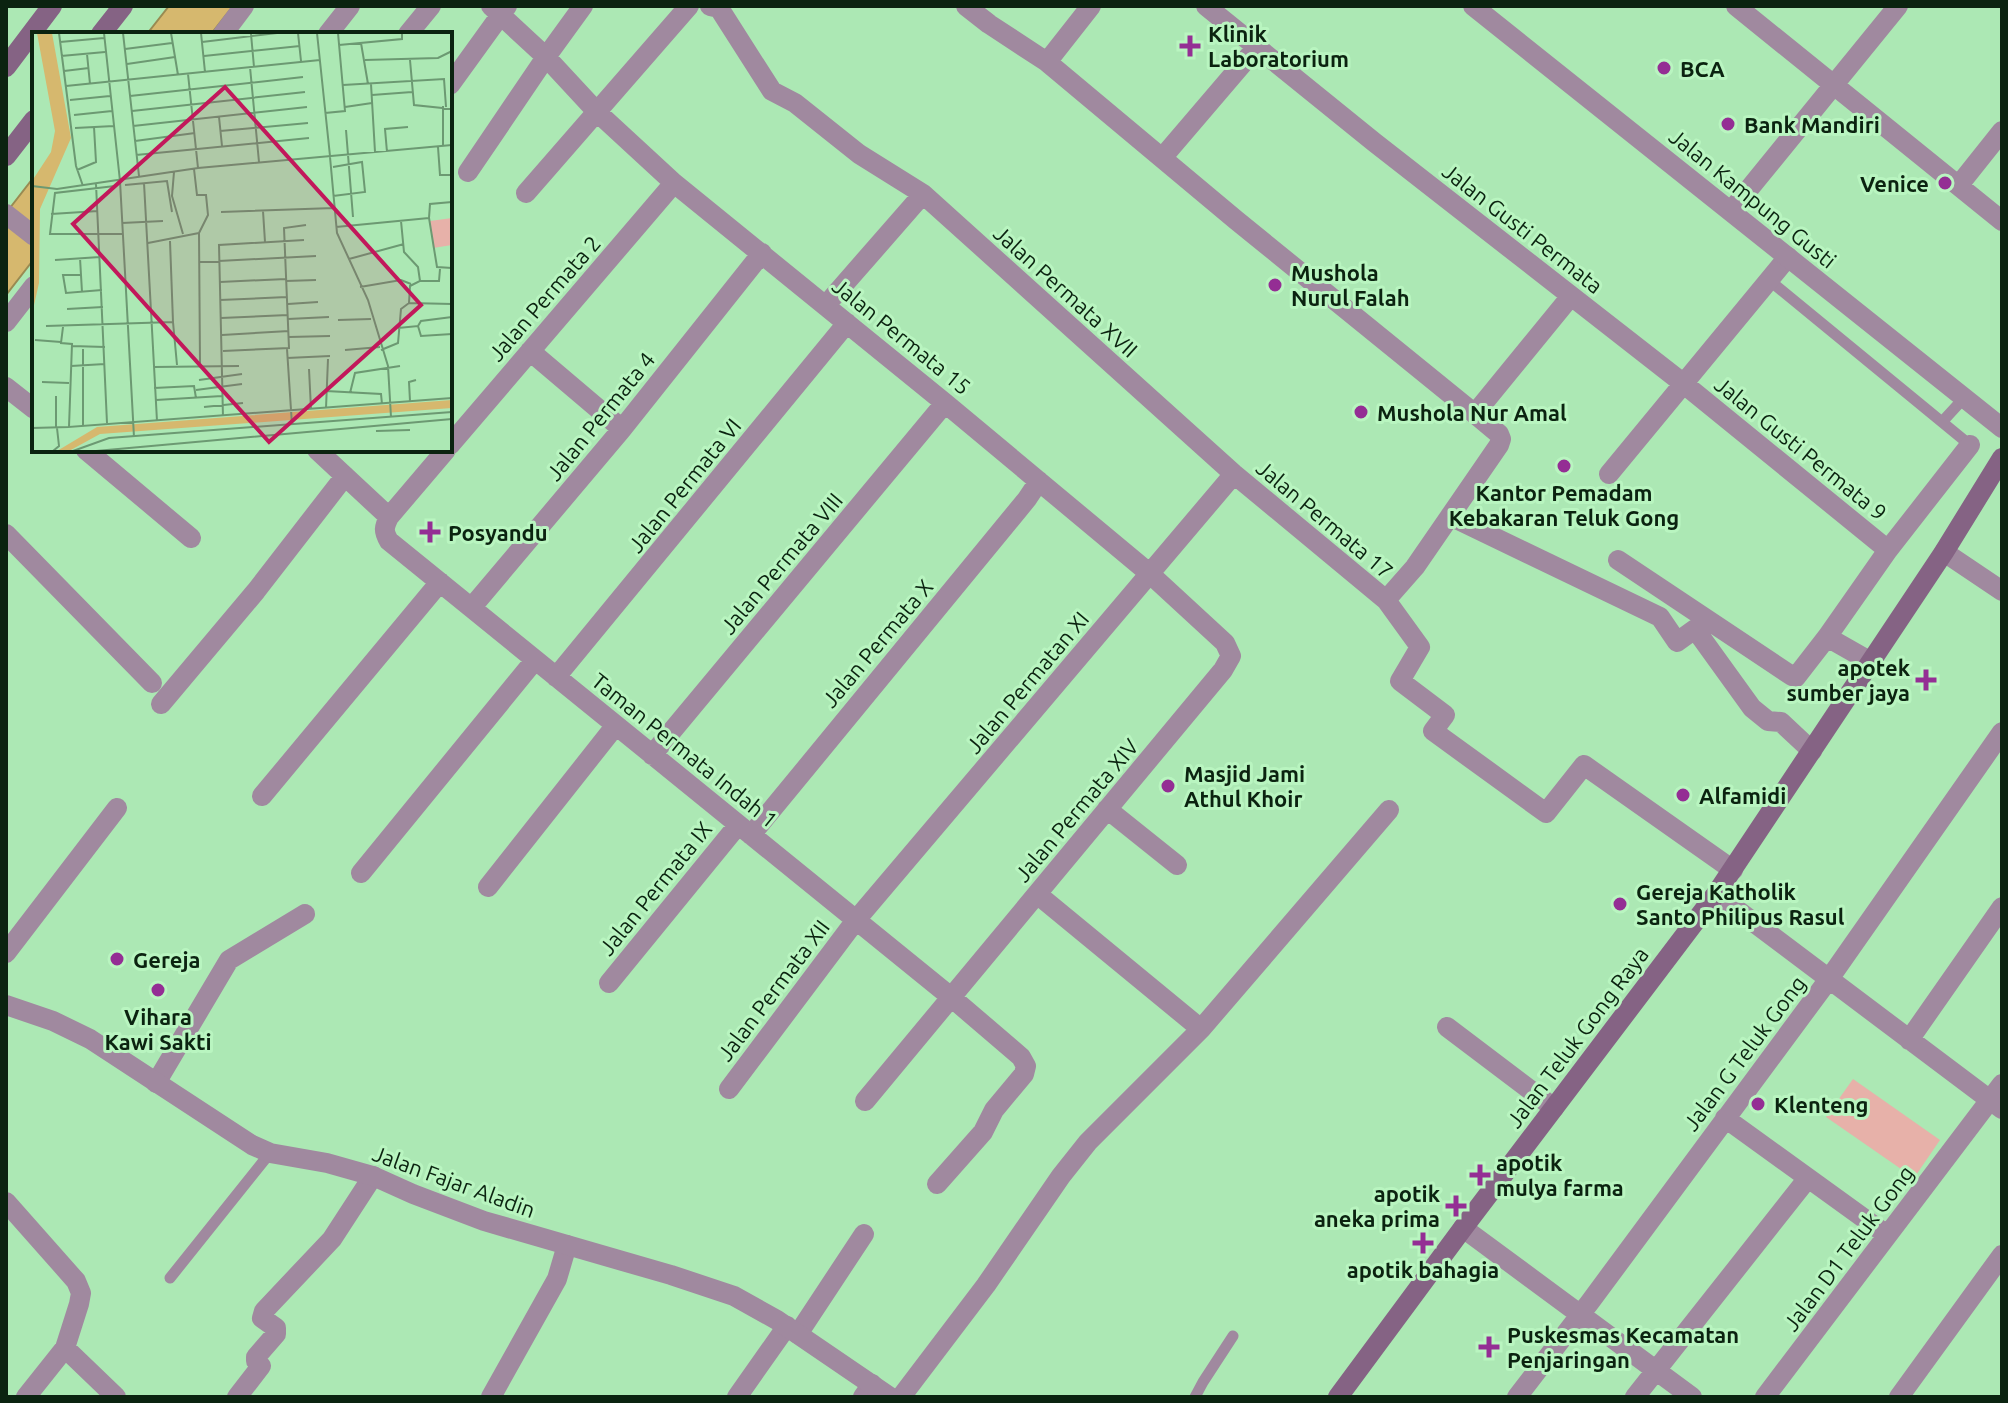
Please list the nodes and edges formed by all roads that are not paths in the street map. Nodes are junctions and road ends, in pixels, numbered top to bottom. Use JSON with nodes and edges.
{"nodes":[{"id":1,"x":52,"y":6,"type":"edge"},
{"id":2,"x":123,"y":6,"type":"edge"},
{"id":3,"x":244,"y":6,"type":"edge"},
{"id":4,"x":350,"y":6,"type":"edge"},
{"id":5,"x":431,"y":6,"type":"edge"},
{"id":6,"x":583,"y":6,"type":"edge"},
{"id":7,"x":689,"y":6,"type":"edge"},
{"id":8,"x":966,"y":6,"type":"edge"},
{"id":9,"x":1091,"y":6,"type":"edge"},
{"id":10,"x":1206,"y":6,"type":"edge"},
{"id":11,"x":1473,"y":6,"type":"edge"},
{"id":12,"x":1736,"y":6,"type":"edge"},
{"id":13,"x":1898,"y":6,"type":"edge"},
{"id":14,"x":717,"y":7,"type":"edge"},
{"id":15,"x":500,"y":9,"type":"edge"},
{"id":16,"x":32,"y":32,"type":"edge"},
{"id":17,"x":103,"y":32,"type":"edge"},
{"id":18,"x":224,"y":32,"type":"edge"},
{"id":19,"x":330,"y":32,"type":"edge"},
{"id":20,"x":410,"y":32,"type":"edge"},
{"id":21,"x":32,"y":33,"type":"edge"},
{"id":22,"x":1256,"y":48,"type":"junction"},
{"id":23,"x":546,"y":57,"type":"junction"},
{"id":24,"x":1050,"y":57,"type":"junction"},
{"id":25,"x":6,"y":67,"type":"edge"},
{"id":26,"x":452,"y":82,"type":"edge"},
{"id":27,"x":1834,"y":84,"type":"junction"},
{"id":28,"x":597,"y":112,"type":"junction"},
{"id":29,"x":32,"y":123,"type":"edge"},
{"id":30,"x":2002,"y":131,"type":"edge"},
{"id":31,"x":6,"y":156,"type":"edge"},
{"id":32,"x":1162,"y":158,"type":"junction"},
{"id":33,"x":468,"y":172,"type":"dead end"},
{"id":34,"x":674,"y":183,"type":"junction"},
{"id":35,"x":1959,"y":185,"type":"junction"},
{"id":36,"x":526,"y":193,"type":"dead end"},
{"id":37,"x":923,"y":194,"type":"junction"},
{"id":38,"x":1731,"y":211,"type":"junction"},
{"id":39,"x":6,"y":214,"type":"edge"},
{"id":40,"x":2002,"y":221,"type":"edge"},
{"id":41,"x":32,"y":234,"type":"edge"},
{"id":42,"x":762,"y":253,"type":"junction"},
{"id":43,"x":1788,"y":257,"type":"junction"},
{"id":44,"x":1769,"y":280,"type":"junction"},
{"id":45,"x":32,"y":289,"type":"edge"},
{"id":46,"x":1571,"y":296,"type":"junction"},
{"id":47,"x":826,"y":305,"type":"junction"},
{"id":48,"x":6,"y":322,"type":"edge"},
{"id":49,"x":847,"y":323,"type":"junction"},
{"id":50,"x":530,"y":351,"type":"junction"},
{"id":51,"x":1684,"y":384,"type":"junction"},
{"id":52,"x":6,"y":387,"type":"edge"},
{"id":53,"x":1964,"y":398,"type":"junction"},
{"id":54,"x":945,"y":403,"type":"junction"},
{"id":55,"x":32,"y":407,"type":"edge"},
{"id":56,"x":1475,"y":414,"type":"junction"},
{"id":57,"x":1942,"y":422,"type":"junction"},
{"id":58,"x":2002,"y":428,"type":"edge"},
{"id":59,"x":622,"y":429,"type":"junction"},
{"id":60,"x":452,"y":443,"type":"edge"},
{"id":61,"x":1970,"y":445,"type":"joint"},
{"id":62,"x":88,"y":452,"type":"edge"},
{"id":63,"x":319,"y":452,"type":"edge"},
{"id":64,"x":444,"y":452,"type":"edge"},
{"id":65,"x":2002,"y":458,"type":"edge"},
{"id":66,"x":1234,"y":474,"type":"junction"},
{"id":67,"x":1609,"y":474,"type":"dead end"},
{"id":68,"x":345,"y":476,"type":"junction"},
{"id":69,"x":1039,"y":481,"type":"junction"},
{"id":70,"x":1450,"y":516,"type":"junction"},
{"id":71,"x":389,"y":517,"type":"junction"},
{"id":72,"x":6,"y":534,"type":"edge"},
{"id":73,"x":191,"y":538,"type":"dead end"},
{"id":74,"x":1888,"y":550,"type":"junction"},
{"id":75,"x":1944,"y":552,"type":"junction"},
{"id":76,"x":1618,"y":560,"type":"dead end"},
{"id":77,"x":1149,"y":573,"type":"junction"},
{"id":78,"x":440,"y":582,"type":"junction"},
{"id":79,"x":2002,"y":591,"type":"edge"},
{"id":80,"x":1386,"y":600,"type":"junction"},
{"id":81,"x":472,"y":607,"type":"junction"},
{"id":82,"x":1827,"y":637,"type":"junction"},
{"id":83,"x":1230,"y":651,"type":"joint"},
{"id":84,"x":535,"y":660,"type":"junction"},
{"id":85,"x":1871,"y":662,"type":"junction"},
{"id":86,"x":556,"y":677,"type":"junction"},
{"id":87,"x":152,"y":683,"type":"dead end"},
{"id":88,"x":161,"y":704,"type":"dead end"},
{"id":89,"x":616,"y":725,"type":"junction"},
{"id":90,"x":2002,"y":732,"type":"edge"},
{"id":91,"x":1812,"y":751,"type":"junction"},
{"id":92,"x":652,"y":755,"type":"junction"},
{"id":93,"x":262,"y":796,"type":"dead end"},
{"id":94,"x":117,"y":808,"type":"dead end"},
{"id":95,"x":1107,"y":809,"type":"junction"},
{"id":96,"x":1389,"y":810,"type":"dead end"},
{"id":97,"x":745,"y":830,"type":"junction"},
{"id":98,"x":1177,"y":865,"type":"dead end"},
{"id":99,"x":1733,"y":870,"type":"junction"},
{"id":100,"x":361,"y":873,"type":"dead end"},
{"id":101,"x":488,"y":887,"type":"dead end"},
{"id":102,"x":1037,"y":894,"type":"junction"},
{"id":103,"x":1716,"y":894,"type":"junction"},
{"id":104,"x":2002,"y":907,"type":"edge"},
{"id":105,"x":305,"y":914,"type":"dead end"},
{"id":106,"x":856,"y":920,"type":"junction"},
{"id":107,"x":6,"y":953,"type":"edge"},
{"id":108,"x":1829,"y":979,"type":"junction"},
{"id":109,"x":609,"y":983,"type":"dead end"},
{"id":110,"x":951,"y":997,"type":"junction"},
{"id":111,"x":6,"y":1005,"type":"edge"},
{"id":112,"x":1447,"y":1027,"type":"dead end"},
{"id":113,"x":1201,"y":1029,"type":"junction"},
{"id":114,"x":1909,"y":1040,"type":"junction"},
{"id":115,"x":156,"y":1083,"type":"junction"},
{"id":116,"x":729,"y":1089,"type":"dead end"},
{"id":117,"x":1998,"y":1098,"type":"edge"},
{"id":118,"x":865,"y":1101,"type":"dead end"},
{"id":119,"x":1554,"y":1108,"type":"junction"},
{"id":120,"x":1725,"y":1118,"type":"junction"},
{"id":121,"x":270,"y":1153,"type":"junction"},
{"id":122,"x":369,"y":1175,"type":"junction"},
{"id":123,"x":1808,"y":1178,"type":"junction"},
{"id":124,"x":937,"y":1184,"type":"dead end"},
{"id":125,"x":6,"y":1202,"type":"edge"},
{"id":126,"x":1463,"y":1228,"type":"junction"},
{"id":127,"x":864,"y":1234,"type":"dead end"},
{"id":128,"x":1887,"y":1235,"type":"junction"},
{"id":129,"x":567,"y":1245,"type":"junction"},
{"id":130,"x":2002,"y":1255,"type":"edge"},
{"id":131,"x":297,"y":1261,"type":"dead end"},
{"id":132,"x":170,"y":1278,"type":"dead end"},
{"id":133,"x":1580,"y":1315,"type":"junction"},
{"id":134,"x":792,"y":1330,"type":"junction"},
{"id":135,"x":1233,"y":1336,"type":"dead end"},
{"id":136,"x":65,"y":1348,"type":"junction"},
{"id":137,"x":1656,"y":1371,"type":"junction"},
{"id":138,"x":868,"y":1390,"type":"edge"},
{"id":139,"x":26,"y":1397,"type":"edge"},
{"id":140,"x":116,"y":1397,"type":"edge"},
{"id":141,"x":237,"y":1397,"type":"edge"},
{"id":142,"x":491,"y":1397,"type":"edge"},
{"id":143,"x":737,"y":1397,"type":"edge"},
{"id":144,"x":890,"y":1397,"type":"edge"},
{"id":145,"x":901,"y":1397,"type":"edge"},
{"id":146,"x":1195,"y":1397,"type":"edge"},
{"id":147,"x":1338,"y":1397,"type":"edge"},
{"id":148,"x":1517,"y":1397,"type":"edge"},
{"id":149,"x":1635,"y":1397,"type":"edge"},
{"id":150,"x":1692,"y":1397,"type":"edge"},
{"id":151,"x":1765,"y":1397,"type":"edge"},
{"id":152,"x":1899,"y":1397,"type":"edge"}],
"edges":[{"from":1,"to":16,"type":"main road"},
{"from":2,"to":17,"type":"main road"},
{"from":3,"to":18,"type":"street"},
{"from":4,"to":19,"type":"street"},
{"from":5,"to":20,"type":"street"},
{"from":6,"to":23,"type":"street"},
{"from":7,"to":28,"type":"street"},
{"from":8,"to":24,"type":"street"},
{"from":9,"to":24,"type":"street"},
{"from":10,"to":22,"type":"street","name":"Jalan Gusti Permata"},
{"from":11,"to":38,"type":"street","name":"Jalan Kampung Gusti"},
{"from":12,"to":27,"type":"street"},
{"from":13,"to":27,"type":"street"},
{"from":14,"to":37,"type":"street","name":"Jalan Permata XVII"},
{"from":15,"to":23,"type":"street","name":"Jalan Permata 15"},
{"from":15,"to":26,"type":"street","name":"Jalan Permata 15"},
{"from":21,"to":25,"type":"main road"},
{"from":22,"to":32,"type":"street"},
{"from":22,"to":46,"type":"street","name":"Jalan Gusti Permata"},
{"from":23,"to":28,"type":"street","name":"Jalan Permata 15"},
{"from":23,"to":33,"type":"street"},
{"from":24,"to":32,"type":"street"},
{"from":27,"to":35,"type":"street"},
{"from":27,"to":38,"type":"street"},
{"from":28,"to":34,"type":"street","name":"Jalan Permata 15"},
{"from":28,"to":36,"type":"street"},
{"from":29,"to":31,"type":"main road"},
{"from":30,"to":35,"type":"street"},
{"from":32,"to":56,"type":"street"},
{"from":34,"to":42,"type":"street","name":"Jalan Permata 15"},
{"from":34,"to":50,"type":"street","name":"Jalan Permata 2"},
{"from":35,"to":40,"type":"street"},
{"from":37,"to":47,"type":"street"},
{"from":37,"to":66,"type":"street","name":"Jalan Permata XVII"},
{"from":38,"to":43,"type":"street","name":"Jalan Kampung Gusti"},
{"from":39,"to":41,"type":"street"},
{"from":42,"to":47,"type":"street","name":"Jalan Permata 15"},
{"from":42,"to":59,"type":"street","name":"Jalan Permata 4"},
{"from":43,"to":44,"type":"street"},
{"from":43,"to":53,"type":"street","name":"Jalan Kampung Gusti"},
{"from":44,"to":51,"type":"street"},
{"from":44,"to":57,"type":"lane"},
{"from":45,"to":48,"type":"street"},
{"from":46,"to":51,"type":"street","name":"Jalan Gusti Permata"},
{"from":46,"to":56,"type":"street"},
{"from":47,"to":49,"type":"street","name":"Jalan Permata 15"},
{"from":49,"to":54,"type":"street","name":"Jalan Permata 15"},
{"from":49,"to":86,"type":"street","name":"Jalan Permata VI"},
{"from":50,"to":59,"type":"street"},
{"from":50,"to":60,"type":"street","name":"Jalan Permata 2"},
{"from":51,"to":67,"type":"street"},
{"from":51,"to":74,"type":"street","name":"Jalan Gusti Permata 9"},
{"from":52,"to":55,"type":"street"},
{"from":53,"to":57,"type":"lane"},
{"from":53,"to":58,"type":"street","name":"Jalan Kampung Gusti"},
{"from":54,"to":69,"type":"street","name":"Jalan Permata 15"},
{"from":54,"to":92,"type":"street","name":"Jalan Permata VIII"},
{"from":56,"to":70,"type":"street"},
{"from":57,"to":61,"type":"lane"},
{"from":59,"to":81,"type":"street","name":"Jalan Permata 4"},
{"from":61,"to":74,"type":"street"},
{"from":62,"to":73,"type":"street"},
{"from":63,"to":68,"type":"street"},
{"from":64,"to":71,"type":"street"},
{"from":65,"to":75,"type":"main road","name":"Jalan Teluk Gong Raya"},
{"from":66,"to":77,"type":"street","name":"Jalan Permatan XI"},
{"from":66,"to":80,"type":"street","name":"Jalan Permata 17"},
{"from":68,"to":71,"type":"street"},
{"from":68,"to":88,"type":"street"},
{"from":69,"to":77,"type":"street","name":"Jalan Permata 15"},
{"from":69,"to":97,"type":"street","name":"Jalan Permata X"},
{"from":70,"to":80,"type":"street"},
{"from":70,"to":91,"type":"street"},
{"from":71,"to":78,"type":"street","name":"Taman Permata Indah 1"},
{"from":72,"to":87,"type":"street"},
{"from":74,"to":82,"type":"street"},
{"from":75,"to":79,"type":"street"},
{"from":75,"to":85,"type":"main road","name":"Jalan Teluk Gong Raya"},
{"from":76,"to":82,"type":"street"},
{"from":77,"to":83,"type":"street","name":"Jalan Permata 15"},
{"from":77,"to":106,"type":"street","name":"Jalan Permatan XI"},
{"from":78,"to":81,"type":"street","name":"Taman Permata Indah 1"},
{"from":78,"to":93,"type":"street"},
{"from":80,"to":99,"type":"street","name":"Jalan Permata 17"},
{"from":81,"to":84,"type":"street","name":"Taman Permata Indah 1"},
{"from":82,"to":85,"type":"street"},
{"from":83,"to":95,"type":"street","name":"Jalan Permata XIV"},
{"from":84,"to":86,"type":"street","name":"Taman Permata Indah 1"},
{"from":84,"to":100,"type":"street"},
{"from":85,"to":91,"type":"main road","name":"Jalan Teluk Gong Raya"},
{"from":86,"to":89,"type":"street","name":"Taman Permata Indah 1"},
{"from":89,"to":92,"type":"street","name":"Taman Permata Indah 1"},
{"from":89,"to":101,"type":"street"},
{"from":90,"to":108,"type":"street","name":"Jalan G Teluk Gong"},
{"from":91,"to":99,"type":"main road","name":"Jalan Teluk Gong Raya"},
{"from":92,"to":97,"type":"street","name":"Taman Permata Indah 1"},
{"from":94,"to":107,"type":"street"},
{"from":95,"to":98,"type":"street"},
{"from":95,"to":102,"type":"street","name":"Jalan Permata XIV"},
{"from":96,"to":113,"type":"street"},
{"from":97,"to":106,"type":"street","name":"Taman Permata Indah 1"},
{"from":97,"to":109,"type":"street","name":"Jalan Permata IX"},
{"from":99,"to":103,"type":"main road","name":"Jalan Teluk Gong Raya"},
{"from":102,"to":110,"type":"street","name":"Jalan Permata XIV"},
{"from":102,"to":113,"type":"street"},
{"from":103,"to":108,"type":"street"},
{"from":103,"to":119,"type":"main road","name":"Jalan Teluk Gong Raya"},
{"from":104,"to":114,"type":"street"},
{"from":105,"to":115,"type":"street"},
{"from":106,"to":110,"type":"street","name":"Taman Permata Indah 1"},
{"from":106,"to":116,"type":"street","name":"Jalan Permata XII"},
{"from":108,"to":114,"type":"street"},
{"from":108,"to":120,"type":"street","name":"Jalan G Teluk Gong"},
{"from":110,"to":118,"type":"street","name":"Jalan Permata XIV"},
{"from":110,"to":124,"type":"street","name":"Taman Permata Indah 1"},
{"from":111,"to":115,"type":"street","name":"Jalan Fajar Aladin"},
{"from":112,"to":119,"type":"street"},
{"from":113,"to":145,"type":"street"},
{"from":114,"to":117,"type":"street"},
{"from":115,"to":121,"type":"street","name":"Jalan Fajar Aladin"},
{"from":117,"to":128,"type":"street","name":"Jalan D1 Teluk Gong"},
{"from":119,"to":126,"type":"main road","name":"Jalan Teluk Gong Raya"},
{"from":120,"to":123,"type":"street"},
{"from":120,"to":133,"type":"street","name":"Jalan G Teluk Gong"},
{"from":121,"to":122,"type":"street","name":"Jalan Fajar Aladin"},
{"from":121,"to":132,"type":"lane"},
{"from":122,"to":129,"type":"street","name":"Jalan Fajar Aladin"},
{"from":122,"to":131,"type":"street"},
{"from":122,"to":141,"type":"street"},
{"from":123,"to":128,"type":"street"},
{"from":123,"to":137,"type":"street"},
{"from":125,"to":136,"type":"street"},
{"from":126,"to":133,"type":"street"},
{"from":126,"to":147,"type":"main road","name":"Jalan Teluk Gong Raya"},
{"from":127,"to":134,"type":"street"},
{"from":128,"to":151,"type":"street","name":"Jalan D1 Teluk Gong"},
{"from":129,"to":134,"type":"street","name":"Jalan Fajar Aladin"},
{"from":129,"to":142,"type":"street"},
{"from":130,"to":152,"type":"street"},
{"from":133,"to":137,"type":"street"},
{"from":133,"to":148,"type":"street","name":"Jalan G Teluk Gong"},
{"from":134,"to":138,"type":"street","name":"Jalan Fajar Aladin"},
{"from":134,"to":143,"type":"street"},
{"from":135,"to":146,"type":"lane"},
{"from":136,"to":139,"type":"street"},
{"from":136,"to":140,"type":"street"},
{"from":137,"to":149,"type":"street"},
{"from":137,"to":150,"type":"street"},
{"from":138,"to":144,"type":"street","name":"Jalan Fajar Aladin"}]}
